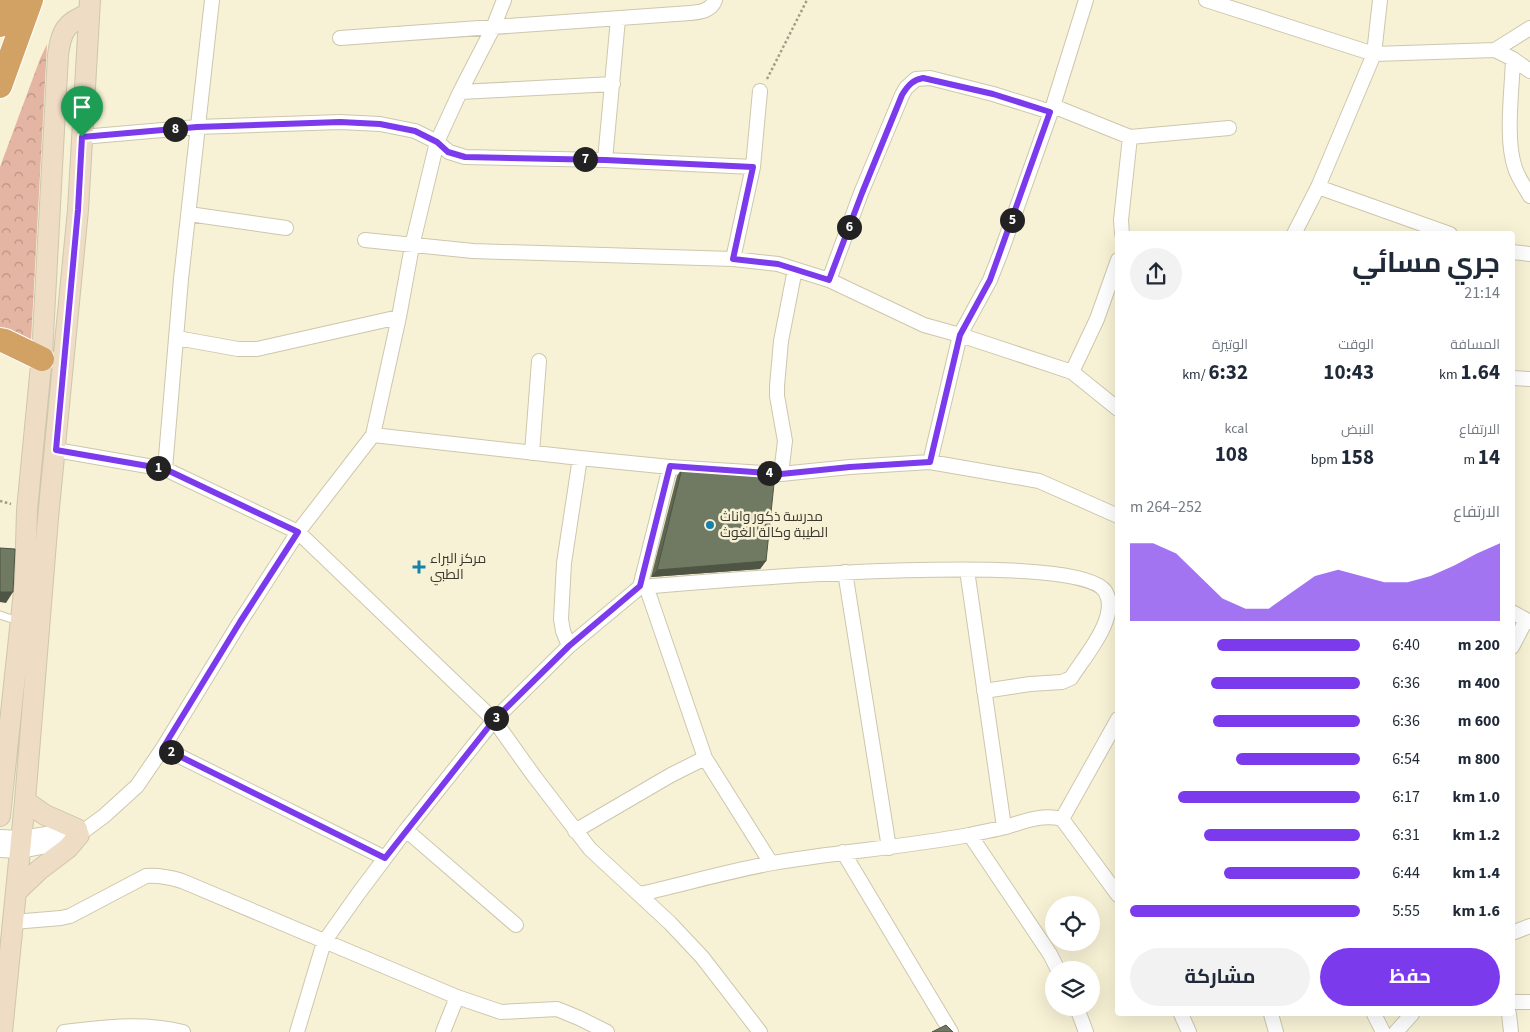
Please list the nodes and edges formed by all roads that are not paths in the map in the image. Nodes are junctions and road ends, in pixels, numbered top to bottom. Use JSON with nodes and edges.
{"nodes":[{"id":1,"x":212,"y":0,"type":"edge"},
{"id":2,"x":504,"y":0,"type":"edge"},
{"id":3,"x":715,"y":0,"type":"edge"},
{"id":4,"x":1086,"y":0,"type":"edge"},
{"id":5,"x":1206,"y":0,"type":"edge"},
{"id":6,"x":1380,"y":0,"type":"edge"},
{"id":7,"x":26,"y":4,"type":"edge"},
{"id":8,"x":90,"y":7,"type":"edge"},
{"id":9,"x":618,"y":19,"type":"junction"},
{"id":10,"x":0,"y":25,"type":"edge"},
{"id":11,"x":493,"y":28,"type":"junction"},
{"id":12,"x":1530,"y":28,"type":"edge"},
{"id":13,"x":340,"y":38,"type":"dead end"},
{"id":14,"x":1495,"y":50,"type":"junction"},
{"id":15,"x":1374,"y":54,"type":"junction"},
{"id":16,"x":1513,"y":59,"type":"junction"},
{"id":17,"x":1530,"y":71,"type":"edge"},
{"id":18,"x":613,"y":84,"type":"junction"},
{"id":19,"x":0,"y":86,"type":"edge"},
{"id":20,"x":760,"y":91,"type":"road end"},
{"id":21,"x":460,"y":92,"type":"junction"},
{"id":22,"x":1052,"y":109,"type":"junction"},
{"id":23,"x":197,"y":127,"type":"junction"},
{"id":24,"x":1230,"y":128,"type":"dead end"},
{"id":25,"x":82,"y":137,"type":"junction"},
{"id":26,"x":1130,"y":137,"type":"junction"},
{"id":27,"x":437,"y":142,"type":"junction"},
{"id":28,"x":605,"y":160,"type":"junction"},
{"id":29,"x":753,"y":167,"type":"junction"},
{"id":30,"x":1318,"y":187,"type":"junction"},
{"id":31,"x":1530,"y":196,"type":"edge"},
{"id":32,"x":189,"y":214,"type":"junction"},
{"id":33,"x":286,"y":228,"type":"dead end"},
{"id":34,"x":1122,"y":231,"type":"edge"},
{"id":35,"x":1296,"y":231,"type":"edge"},
{"id":36,"x":1442,"y":231,"type":"edge"},
{"id":37,"x":365,"y":240,"type":"dead end"},
{"id":38,"x":412,"y":246,"type":"junction"},
{"id":39,"x":1515,"y":252,"type":"edge"},
{"id":40,"x":1530,"y":254,"type":"edge"},
{"id":41,"x":733,"y":259,"type":"junction"},
{"id":42,"x":1115,"y":268,"type":"edge"},
{"id":43,"x":795,"y":269,"type":"junction"},
{"id":44,"x":829,"y":280,"type":"junction"},
{"id":45,"x":399,"y":317,"type":"junction"},
{"id":46,"x":960,"y":335,"type":"junction"},
{"id":47,"x":177,"y":338,"type":"junction"},
{"id":48,"x":0,"y":340,"type":"edge"},
{"id":49,"x":42,"y":359,"type":"junction"},
{"id":50,"x":539,"y":361,"type":"dead end"},
{"id":51,"x":1072,"y":372,"type":"junction"},
{"id":52,"x":1515,"y":378,"type":"edge"},
{"id":53,"x":1530,"y":379,"type":"edge"},
{"id":54,"x":1115,"y":407,"type":"edge"},
{"id":55,"x":373,"y":435,"type":"junction"},
{"id":56,"x":56,"y":450,"type":"junction"},
{"id":57,"x":532,"y":453,"type":"junction"},
{"id":58,"x":580,"y":458,"type":"junction"},
{"id":59,"x":930,"y":462,"type":"junction"},
{"id":60,"x":670,"y":466,"type":"junction"},
{"id":61,"x":165,"y":469,"type":"junction"},
{"id":62,"x":781,"y":474,"type":"junction"},
{"id":63,"x":1115,"y":515,"type":"edge"},
{"id":64,"x":298,"y":532,"type":"junction"},
{"id":65,"x":967,"y":570,"type":"junction"},
{"id":66,"x":845,"y":572,"type":"junction"},
{"id":67,"x":643,"y":586,"type":"junction"},
{"id":68,"x":1515,"y":614,"type":"edge"},
{"id":69,"x":0,"y":615,"type":"edge"},
{"id":70,"x":1528,"y":621,"type":"edge"},
{"id":71,"x":20,"y":622,"type":"junction"},
{"id":72,"x":1515,"y":642,"type":"edge"},
{"id":73,"x":569,"y":646,"type":"junction"},
{"id":74,"x":984,"y":691,"type":"junction"},
{"id":75,"x":494,"y":720,"type":"junction"},
{"id":76,"x":1115,"y":724,"type":"edge"},
{"id":77,"x":163,"y":748,"type":"junction"},
{"id":78,"x":705,"y":758,"type":"junction"},
{"id":79,"x":26,"y":801,"type":"junction"},
{"id":80,"x":0,"y":816,"type":"edge"},
{"id":81,"x":1062,"y":818,"type":"junction"},
{"id":82,"x":1004,"y":827,"type":"junction"},
{"id":83,"x":406,"y":830,"type":"junction"},
{"id":84,"x":80,"y":831,"type":"junction"},
{"id":85,"x":575,"y":831,"type":"junction"},
{"id":86,"x":970,"y":834,"type":"junction"},
{"id":87,"x":0,"y":837,"type":"edge"},
{"id":88,"x":21,"y":844,"type":"junction"},
{"id":89,"x":889,"y":848,"type":"junction"},
{"id":90,"x":0,"y":850,"type":"edge"},
{"id":91,"x":843,"y":852,"type":"junction"},
{"id":92,"x":385,"y":858,"type":"junction"},
{"id":93,"x":771,"y":864,"type":"junction"},
{"id":94,"x":1115,"y":891,"type":"edge"},
{"id":95,"x":16,"y":892,"type":"junction"},
{"id":96,"x":640,"y":894,"type":"junction"},
{"id":97,"x":13,"y":922,"type":"junction"},
{"id":98,"x":516,"y":925,"type":"dead end"},
{"id":99,"x":1530,"y":926,"type":"edge"},
{"id":100,"x":1515,"y":931,"type":"edge"},
{"id":101,"x":324,"y":942,"type":"junction"},
{"id":102,"x":1054,"y":961,"type":"edge"},
{"id":103,"x":456,"y":997,"type":"junction"},
{"id":104,"x":1515,"y":1002,"type":"edge"},
{"id":105,"x":1530,"y":1002,"type":"edge"},
{"id":106,"x":1080,"y":1016,"type":"edge"},
{"id":107,"x":1182,"y":1016,"type":"edge"},
{"id":108,"x":1272,"y":1016,"type":"edge"},
{"id":109,"x":1375,"y":1016,"type":"edge"},
{"id":110,"x":1410,"y":1016,"type":"edge"},
{"id":111,"x":1509,"y":1016,"type":"edge"},
{"id":112,"x":947,"y":1031,"type":"edge"},
{"id":113,"x":2,"y":1032,"type":"edge"},
{"id":114,"x":64,"y":1032,"type":"edge"},
{"id":115,"x":183,"y":1032,"type":"edge"},
{"id":116,"x":297,"y":1032,"type":"edge"},
{"id":117,"x":443,"y":1032,"type":"edge"},
{"id":118,"x":607,"y":1032,"type":"edge"},
{"id":119,"x":760,"y":1032,"type":"edge"},
{"id":120,"x":1086,"y":1032,"type":"edge"},
{"id":121,"x":1189,"y":1032,"type":"edge"},
{"id":122,"x":1276,"y":1032,"type":"edge"},
{"id":123,"x":1383,"y":1032,"type":"edge"},
{"id":124,"x":1396,"y":1032,"type":"edge"},
{"id":125,"x":1511,"y":1032,"type":"edge"}],
"edges":[{"from":1,"to":23,"type":"street"},
{"from":2,"to":11,"type":"street"},
{"from":3,"to":9,"type":"street"},
{"from":4,"to":22,"type":"street"},
{"from":5,"to":15,"type":"street"},
{"from":6,"to":15,"type":"street"},
{"from":7,"to":10,"type":"highway"},
{"from":7,"to":19,"type":"highway"},
{"from":8,"to":25,"type":"main road"},
{"from":8,"to":49,"type":"main road"},
{"from":9,"to":11,"type":"street"},
{"from":9,"to":18,"type":"street"},
{"from":11,"to":13,"type":"street"},
{"from":11,"to":21,"type":"street"},
{"from":12,"to":14,"type":"street"},
{"from":14,"to":15,"type":"street"},
{"from":14,"to":16,"type":"street"},
{"from":15,"to":30,"type":"street"},
{"from":16,"to":17,"type":"street"},
{"from":16,"to":31,"type":"street"},
{"from":18,"to":21,"type":"street"},
{"from":18,"to":28,"type":"street"},
{"from":20,"to":29,"type":"street"},
{"from":21,"to":27,"type":"street"},
{"from":22,"to":26,"type":"street"},
{"from":22,"to":44,"type":"street"},
{"from":22,"to":46,"type":"street"},
{"from":23,"to":25,"type":"street"},
{"from":23,"to":27,"type":"street"},
{"from":23,"to":32,"type":"street"},
{"from":24,"to":26,"type":"street"},
{"from":25,"to":56,"type":"main road"},
{"from":26,"to":34,"type":"street"},
{"from":27,"to":28,"type":"street"},
{"from":27,"to":38,"type":"street"},
{"from":28,"to":29,"type":"street"},
{"from":29,"to":41,"type":"street"},
{"from":30,"to":35,"type":"street"},
{"from":30,"to":36,"type":"street"},
{"from":32,"to":33,"type":"street"},
{"from":32,"to":47,"type":"street"},
{"from":37,"to":38,"type":"street"},
{"from":38,"to":41,"type":"street"},
{"from":38,"to":45,"type":"street"},
{"from":39,"to":40,"type":"street"},
{"from":41,"to":43,"type":"street"},
{"from":42,"to":51,"type":"street"},
{"from":43,"to":44,"type":"street"},
{"from":43,"to":62,"type":"street"},
{"from":44,"to":46,"type":"street"},
{"from":45,"to":47,"type":"street"},
{"from":45,"to":55,"type":"street"},
{"from":46,"to":51,"type":"street"},
{"from":46,"to":59,"type":"street"},
{"from":47,"to":61,"type":"street"},
{"from":48,"to":49,"type":"highway"},
{"from":49,"to":71,"type":"main road"},
{"from":50,"to":57,"type":"street"},
{"from":51,"to":54,"type":"street"},
{"from":52,"to":53,"type":"street"},
{"from":55,"to":57,"type":"street"},
{"from":55,"to":64,"type":"street"},
{"from":56,"to":61,"type":"street"},
{"from":56,"to":79,"type":"main road"},
{"from":57,"to":58,"type":"street"},
{"from":58,"to":60,"type":"street"},
{"from":58,"to":73,"type":"street"},
{"from":59,"to":62,"type":"street"},
{"from":59,"to":63,"type":"street"},
{"from":60,"to":62,"type":"street"},
{"from":60,"to":67,"type":"street"},
{"from":61,"to":64,"type":"street"},
{"from":64,"to":75,"type":"street"},
{"from":64,"to":77,"type":"street"},
{"from":65,"to":66,"type":"street"},
{"from":65,"to":74,"type":"street"},
{"from":65,"to":74,"type":"street"},
{"from":66,"to":67,"type":"street"},
{"from":66,"to":89,"type":"street"},
{"from":67,"to":73,"type":"street"},
{"from":67,"to":78,"type":"street"},
{"from":68,"to":70,"type":"street"},
{"from":69,"to":71,"type":"lane"},
{"from":70,"to":72,"type":"street"},
{"from":71,"to":80,"type":"main road"},
{"from":73,"to":75,"type":"street"},
{"from":74,"to":82,"type":"street"},
{"from":75,"to":83,"type":"street"},
{"from":75,"to":85,"type":"street"},
{"from":76,"to":81,"type":"street"},
{"from":77,"to":84,"type":"street"},
{"from":77,"to":92,"type":"street"},
{"from":78,"to":85,"type":"street"},
{"from":78,"to":93,"type":"street"},
{"from":79,"to":84,"type":"main road"},
{"from":79,"to":88,"type":"main road"},
{"from":81,"to":82,"type":"street"},
{"from":81,"to":94,"type":"street"},
{"from":82,"to":86,"type":"street"},
{"from":83,"to":92,"type":"street"},
{"from":83,"to":98,"type":"street"},
{"from":84,"to":88,"type":"street"},
{"from":84,"to":95,"type":"main road"},
{"from":85,"to":96,"type":"street"},
{"from":86,"to":89,"type":"street"},
{"from":86,"to":102,"type":"street"},
{"from":87,"to":88,"type":"street"},
{"from":88,"to":90,"type":"street"},
{"from":88,"to":95,"type":"main road"},
{"from":89,"to":91,"type":"street"},
{"from":91,"to":93,"type":"street"},
{"from":91,"to":112,"type":"street"},
{"from":92,"to":101,"type":"street"},
{"from":93,"to":96,"type":"street"},
{"from":95,"to":97,"type":"main road"},
{"from":96,"to":119,"type":"street"},
{"from":97,"to":101,"type":"street"},
{"from":97,"to":113,"type":"main road"},
{"from":99,"to":100,"type":"street"},
{"from":101,"to":103,"type":"street"},
{"from":101,"to":116,"type":"street"},
{"from":103,"to":117,"type":"street"},
{"from":103,"to":118,"type":"street"},
{"from":104,"to":105,"type":"street"},
{"from":106,"to":120,"type":"street"},
{"from":107,"to":121,"type":"street"},
{"from":108,"to":122,"type":"street"},
{"from":109,"to":123,"type":"street"},
{"from":110,"to":124,"type":"street"},
{"from":111,"to":125,"type":"street"},
{"from":114,"to":115,"type":"street"}]}
